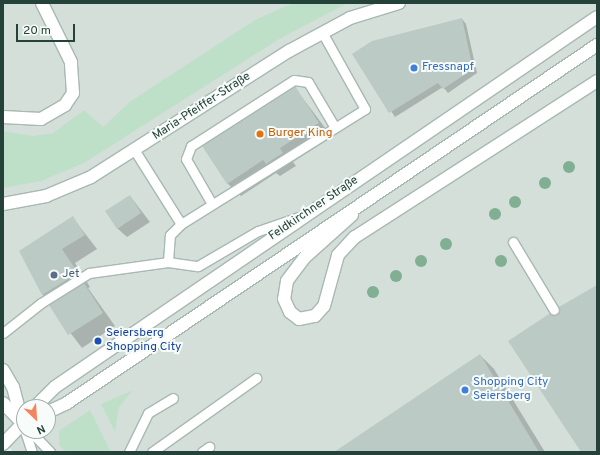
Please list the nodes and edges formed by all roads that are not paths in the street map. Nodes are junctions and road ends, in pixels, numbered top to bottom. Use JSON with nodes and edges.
{"nodes":[{"id":1,"x":42,"y":3,"type":"edge"},
{"id":2,"x":399,"y":3,"type":"edge"},
{"id":3,"x":597,"y":17,"type":"edge"},
{"id":4,"x":322,"y":32,"type":"junction"},
{"id":5,"x":597,"y":45,"type":"edge"},
{"id":6,"x":597,"y":81,"type":"edge"},
{"id":7,"x":3,"y":117,"type":"edge"},
{"id":8,"x":334,"y":126,"type":"junction"},
{"id":9,"x":135,"y":151,"type":"junction"},
{"id":10,"x":369,"y":199,"type":"junction"},
{"id":11,"x":3,"y":204,"type":"edge"},
{"id":12,"x":212,"y":204,"type":"junction"},
{"id":13,"x":306,"y":215,"type":"junction"},
{"id":14,"x":180,"y":224,"type":"junction"},
{"id":15,"x":513,"y":242,"type":"dead end"},
{"id":16,"x":168,"y":262,"type":"junction"},
{"id":17,"x":554,"y":310,"type":"dead end"},
{"id":18,"x":3,"y":333,"type":"edge"},
{"id":19,"x":3,"y":370,"type":"edge"},
{"id":20,"x":256,"y":378,"type":"dead end"},
{"id":21,"x":173,"y":398,"type":"dead end"},
{"id":22,"x":16,"y":399,"type":"edge"},
{"id":23,"x":44,"y":399,"type":"edge"},
{"id":24,"x":3,"y":403,"type":"edge"},
{"id":25,"x":56,"y":408,"type":"edge"},
{"id":26,"x":16,"y":417,"type":"edge"},
{"id":27,"x":16,"y":433,"type":"edge"},
{"id":28,"x":28,"y":439,"type":"edge"},
{"id":29,"x":38,"y":439,"type":"edge"},
{"id":30,"x":3,"y":444,"type":"edge"},
{"id":31,"x":32,"y":452,"type":"edge"},
{"id":32,"x":50,"y":452,"type":"edge"},
{"id":33,"x":129,"y":452,"type":"edge"},
{"id":34,"x":152,"y":452,"type":"edge"}],
"edges":[{"from":1,"to":7,"type":"main road"},
{"from":2,"to":4,"type":"main road","name":"Maria-Pfeiffer-Straße"},
{"from":3,"to":13,"type":"main road","name":"Feldkirchner Straße"},
{"from":4,"to":8,"type":"lane"},
{"from":4,"to":9,"type":"main road","name":"Maria-Pfeiffer-Straße"},
{"from":5,"to":10,"type":"main road","name":"Feldkirchner Straße"},
{"from":6,"to":10,"type":"main road"},
{"from":8,"to":12,"type":"lane"},
{"from":8,"to":12,"type":"lane"},
{"from":9,"to":11,"type":"main road","name":"Maria-Pfeiffer-Straße"},
{"from":9,"to":14,"type":"lane"},
{"from":10,"to":25,"type":"main road","name":"Feldkirchner Straße"},
{"from":12,"to":14,"type":"lane"},
{"from":13,"to":16,"type":"lane"},
{"from":13,"to":23,"type":"main road","name":"Feldkirchner Straße"},
{"from":14,"to":16,"type":"lane"},
{"from":15,"to":17,"type":"lane"},
{"from":16,"to":18,"type":"lane"},
{"from":19,"to":22,"type":"main road"},
{"from":20,"to":34,"type":"lane"},
{"from":21,"to":33,"type":"lane"},
{"from":24,"to":26,"type":"main road"},
{"from":27,"to":30,"type":"main road"},
{"from":28,"to":31,"type":"lane"},
{"from":29,"to":32,"type":"lane"}]}
